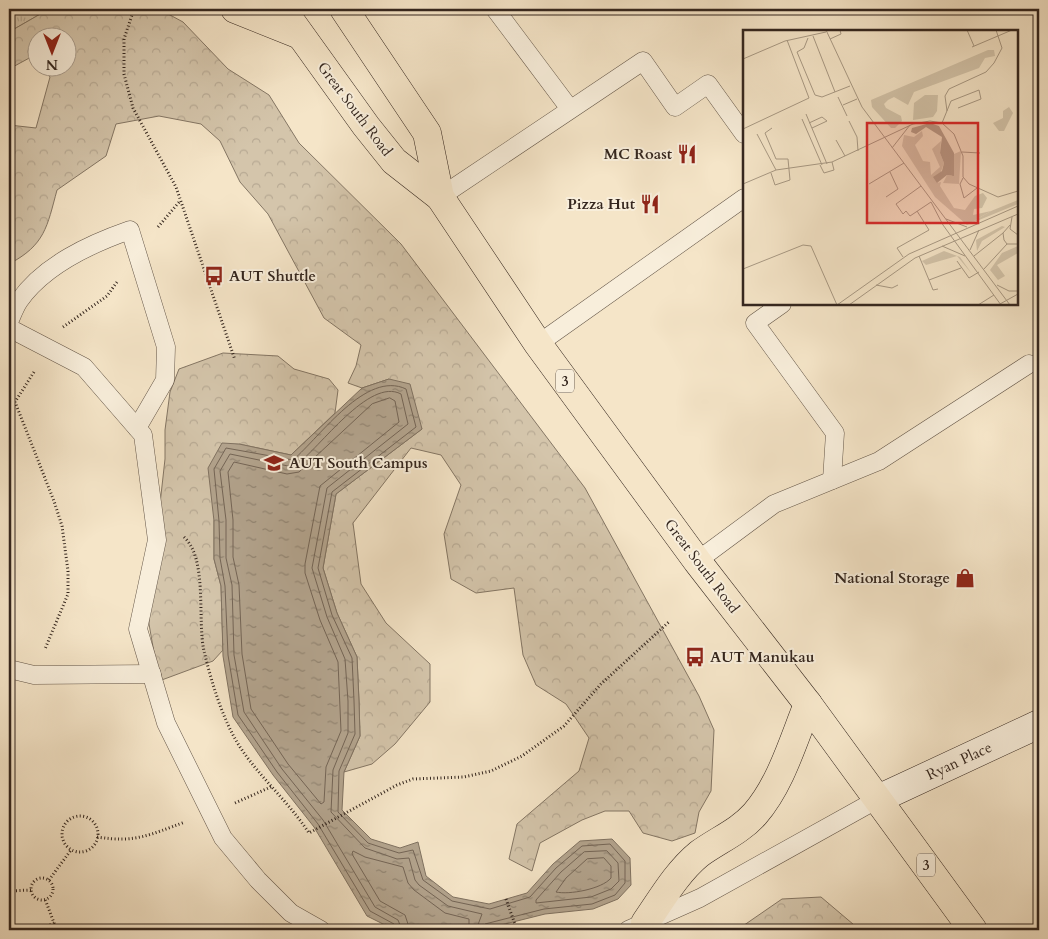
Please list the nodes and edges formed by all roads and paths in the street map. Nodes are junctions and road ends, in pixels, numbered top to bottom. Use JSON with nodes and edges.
{"nodes":[{"id":1,"x":134,"y":9,"type":"edge"},
{"id":2,"x":235,"y":9,"type":"edge"},
{"id":3,"x":282,"y":9,"type":"edge"},
{"id":4,"x":344,"y":9,"type":"edge"},
{"id":5,"x":496,"y":9,"type":"edge"},
{"id":6,"x":300,"y":35,"type":"junction"},
{"id":7,"x":570,"y":109,"type":"junction"},
{"id":8,"x":743,"y":133,"type":"edge"},
{"id":9,"x":440,"y":197,"type":"junction"},
{"id":10,"x":743,"y":199,"type":"edge"},
{"id":11,"x":180,"y":201,"type":"junction"},
{"id":12,"x":137,"y":253,"type":"junction"},
{"id":13,"x":781,"y":305,"type":"edge"},
{"id":14,"x":9,"y":322,"type":"edge"},
{"id":15,"x":9,"y":328,"type":"edge"},
{"id":16,"x":538,"y":344,"type":"junction"},
{"id":17,"x":48,"y":349,"type":"junction"},
{"id":18,"x":235,"y":360,"type":"dead end"},
{"id":19,"x":1029,"y":364,"type":"dead end"},
{"id":20,"x":137,"y":428,"type":"junction"},
{"id":21,"x":832,"y":480,"type":"junction"},
{"id":22,"x":152,"y":506,"type":"junction"},
{"id":23,"x":697,"y":561,"type":"junction"},
{"id":24,"x":670,"y":621,"type":"dead end"},
{"id":25,"x":9,"y":669,"type":"edge"},
{"id":26,"x":152,"y":674,"type":"junction"},
{"id":27,"x":34,"y":675,"type":"junction"},
{"id":28,"x":808,"y":704,"type":"junction"},
{"id":29,"x":1039,"y":724,"type":"edge"},
{"id":30,"x":273,"y":786,"type":"junction"},
{"id":31,"x":878,"y":799,"type":"junction"},
{"id":32,"x":210,"y":814,"type":"junction"},
{"id":33,"x":97,"y":836,"type":"junction"},
{"id":34,"x":71,"y":850,"type":"junction"},
{"id":35,"x":49,"y":880,"type":"junction"},
{"id":36,"x":31,"y":890,"type":"junction"},
{"id":37,"x":9,"y":891,"type":"edge"},
{"id":38,"x":14,"y":891,"type":"junction"},
{"id":39,"x":9,"y":898,"type":"edge"},
{"id":40,"x":45,"y":899,"type":"junction"},
{"id":41,"x":506,"y":899,"type":"dead end"},
{"id":42,"x":636,"y":927,"type":"edge"},
{"id":43,"x":37,"y":930,"type":"edge"},
{"id":44,"x":321,"y":930,"type":"edge"},
{"id":45,"x":517,"y":930,"type":"edge"},
{"id":46,"x":973,"y":930,"type":"edge"}],
"edges":[{"from":1,"to":11,"type":"path"},
{"from":2,"to":6,"type":"main road"},
{"from":3,"to":6,"type":"main road","name":"Great South Road","number":"3"},
{"from":4,"to":9,"type":"main road","name":"Great South Road","number":"3"},
{"from":5,"to":7,"type":"lane"},
{"from":6,"to":9,"type":"main road","name":"Great South Road","number":"3"},
{"from":7,"to":8,"type":"lane"},
{"from":7,"to":9,"type":"lane"},
{"from":9,"to":16,"type":"main road","name":"Great South Road","number":"3"},
{"from":10,"to":16,"type":"lane"},
{"from":11,"to":12,"type":"path"},
{"from":11,"to":18,"type":"path"},
{"from":12,"to":14,"type":"lane"},
{"from":12,"to":17,"type":"path"},
{"from":12,"to":20,"type":"lane"},
{"from":13,"to":21,"type":"lane"},
{"from":15,"to":17,"type":"lane"},
{"from":16,"to":23,"type":"main road","name":"Great South Road","number":"3"},
{"from":17,"to":20,"type":"lane"},
{"from":17,"to":27,"type":"path"},
{"from":19,"to":21,"type":"lane"},
{"from":20,"to":22,"type":"lane"},
{"from":21,"to":23,"type":"lane"},
{"from":22,"to":26,"type":"lane"},
{"from":22,"to":30,"type":"path"},
{"from":23,"to":28,"type":"main road","name":"Great South Road","number":"3"},
{"from":24,"to":30,"type":"path"},
{"from":25,"to":27,"type":"lane"},
{"from":26,"to":27,"type":"lane"},
{"from":26,"to":32,"type":"lane"},
{"from":28,"to":31,"type":"main road","name":"Great South Road","number":"3"},
{"from":28,"to":42,"type":"main road"},
{"from":29,"to":31,"type":"street","name":"Ryan Place"},
{"from":30,"to":32,"type":"path"},
{"from":31,"to":42,"type":"lane"},
{"from":31,"to":46,"type":"main road","name":"Great South Road","number":"3"},
{"from":32,"to":33,"type":"path"},
{"from":32,"to":44,"type":"lane"},
{"from":33,"to":34,"type":"path"},
{"from":33,"to":34,"type":"path"},
{"from":34,"to":35,"type":"path"},
{"from":35,"to":36,"type":"path"},
{"from":35,"to":40,"type":"path"},
{"from":36,"to":38,"type":"path"},
{"from":36,"to":40,"type":"path"},
{"from":37,"to":38,"type":"path"},
{"from":38,"to":39,"type":"path"},
{"from":40,"to":43,"type":"path"},
{"from":41,"to":45,"type":"path"}]}
